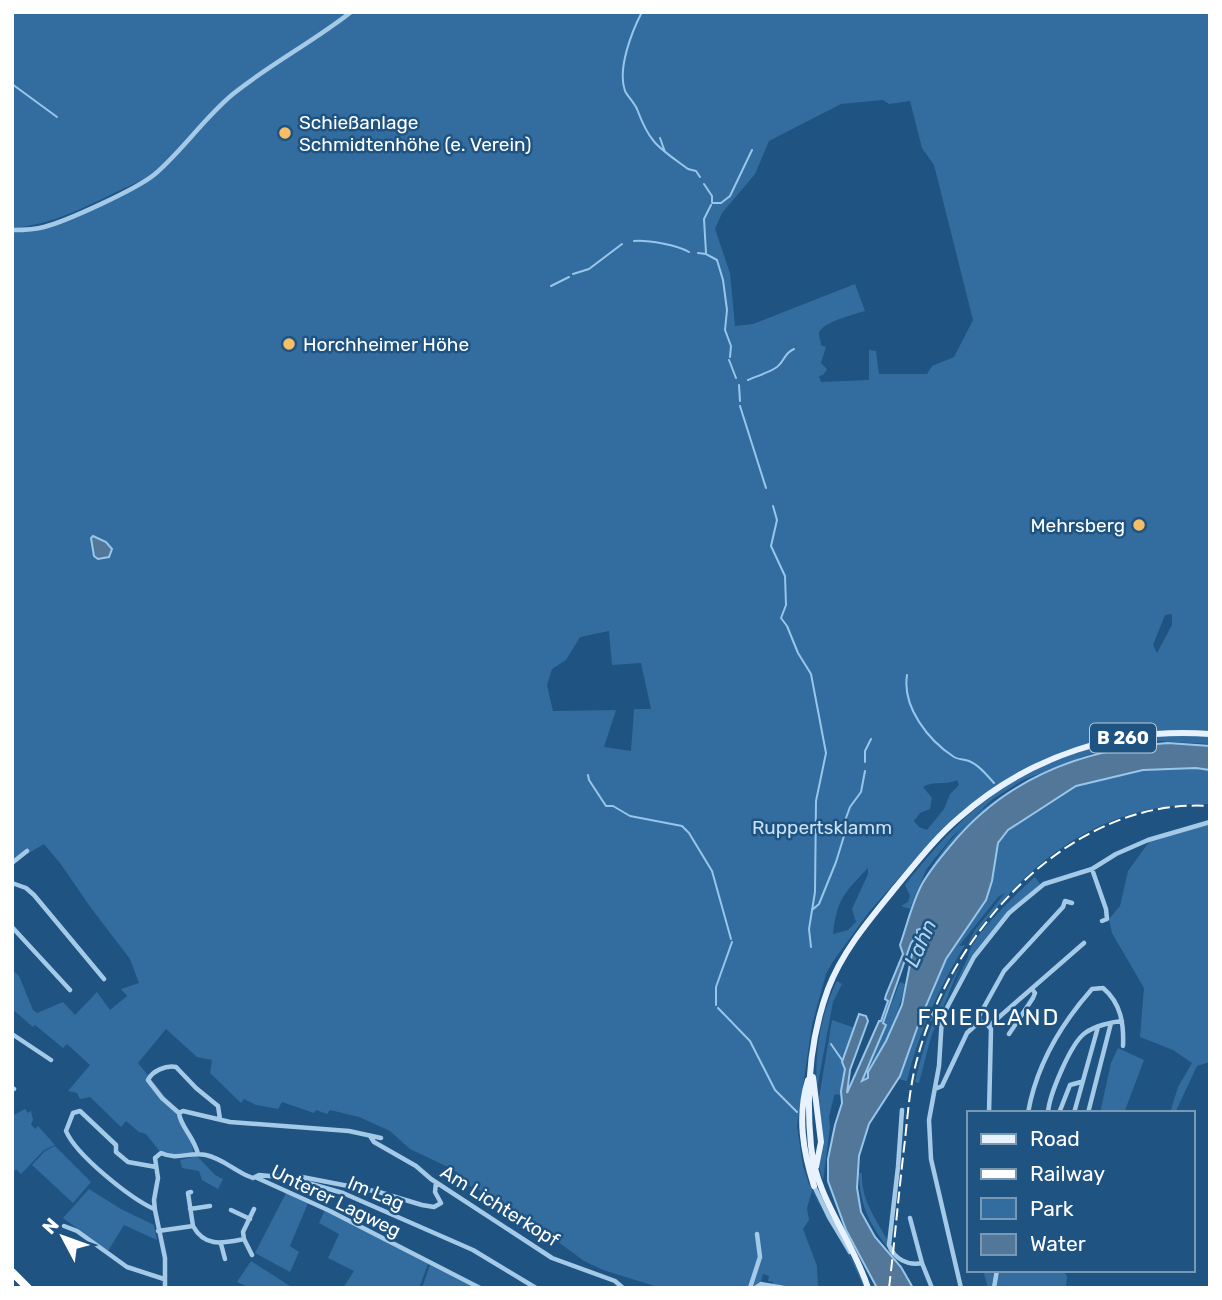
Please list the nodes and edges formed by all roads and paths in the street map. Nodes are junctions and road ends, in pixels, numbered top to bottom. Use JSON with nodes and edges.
{"nodes":[{"id":1,"x":340,"y":12,"type":"edge"},
{"id":2,"x":351,"y":12,"type":"edge"},
{"id":3,"x":340,"y":21,"type":"junction"},
{"id":4,"x":12,"y":230,"type":"edge"},
{"id":5,"x":1210,"y":734,"type":"edge"},
{"id":6,"x":1210,"y":822,"type":"edge"},
{"id":7,"x":27,"y":851,"type":"dead end"},
{"id":8,"x":12,"y":863,"type":"edge"},
{"id":9,"x":1092,"y":869,"type":"junction"},
{"id":10,"x":12,"y":883,"type":"edge"},
{"id":11,"x":1072,"y":904,"type":"dead end"},
{"id":12,"x":1102,"y":921,"type":"dead end"},
{"id":13,"x":12,"y":927,"type":"edge"},
{"id":14,"x":1084,"y":943,"type":"dead end"},
{"id":15,"x":104,"y":979,"type":"dead end"},
{"id":16,"x":1032,"y":989,"type":"junction"},
{"id":17,"x":70,"y":990,"type":"dead end"},
{"id":18,"x":1122,"y":1021,"type":"junction"},
{"id":19,"x":979,"y":1022,"type":"junction"},
{"id":20,"x":1111,"y":1023,"type":"junction"},
{"id":21,"x":990,"y":1026,"type":"junction"},
{"id":22,"x":1098,"y":1027,"type":"junction"},
{"id":23,"x":12,"y":1034,"type":"edge"},
{"id":24,"x":1009,"y":1034,"type":"dead end"},
{"id":25,"x":1123,"y":1046,"type":"dead end"},
{"id":26,"x":51,"y":1060,"type":"dead end"},
{"id":27,"x":811,"y":1068,"type":"junction"},
{"id":28,"x":1082,"y":1082,"type":"junction"},
{"id":29,"x":935,"y":1089,"type":"junction"},
{"id":30,"x":902,"y":1110,"type":"dead end"},
{"id":31,"x":989,"y":1111,"type":"edge"},
{"id":32,"x":1028,"y":1111,"type":"edge"},
{"id":33,"x":1048,"y":1111,"type":"edge"},
{"id":34,"x":1060,"y":1111,"type":"edge"},
{"id":35,"x":1075,"y":1111,"type":"edge"},
{"id":36,"x":1089,"y":1111,"type":"edge"},
{"id":37,"x":179,"y":1113,"type":"junction"},
{"id":38,"x":220,"y":1119,"type":"junction"},
{"id":39,"x":370,"y":1136,"type":"junction"},
{"id":40,"x":381,"y":1138,"type":"dead end"},
{"id":41,"x":198,"y":1154,"type":"junction"},
{"id":42,"x":156,"y":1167,"type":"junction"},
{"id":43,"x":255,"y":1177,"type":"junction"},
{"id":44,"x":290,"y":1178,"type":"junction"},
{"id":45,"x":436,"y":1182,"type":"junction"},
{"id":46,"x":814,"y":1186,"type":"junction"},
{"id":47,"x":191,"y":1192,"type":"dead end"},
{"id":48,"x":210,"y":1206,"type":"dead end"},
{"id":49,"x":190,"y":1209,"type":"junction"},
{"id":50,"x":254,"y":1209,"type":"dead end"},
{"id":51,"x":155,"y":1210,"type":"junction"},
{"id":52,"x":231,"y":1210,"type":"dead end"},
{"id":53,"x":910,"y":1218,"type":"dead end"},
{"id":54,"x":250,"y":1219,"type":"junction"},
{"id":55,"x":64,"y":1226,"type":"dead end"},
{"id":56,"x":193,"y":1226,"type":"junction"},
{"id":57,"x":158,"y":1231,"type":"junction"},
{"id":58,"x":757,"y":1234,"type":"dead end"},
{"id":59,"x":244,"y":1240,"type":"junction"},
{"id":60,"x":222,"y":1244,"type":"junction"},
{"id":61,"x":252,"y":1255,"type":"dead end"},
{"id":62,"x":225,"y":1259,"type":"dead end"},
{"id":63,"x":922,"y":1263,"type":"junction"},
{"id":64,"x":12,"y":1272,"type":"edge"},
{"id":65,"x":12,"y":1279,"type":"edge"},
{"id":66,"x":164,"y":1279,"type":"junction"},
{"id":67,"x":21,"y":1288,"type":"edge"},
{"id":68,"x":27,"y":1288,"type":"edge"},
{"id":69,"x":165,"y":1288,"type":"edge"},
{"id":70,"x":480,"y":1288,"type":"edge"},
{"id":71,"x":536,"y":1288,"type":"edge"},
{"id":72,"x":623,"y":1288,"type":"edge"},
{"id":73,"x":752,"y":1288,"type":"edge"},
{"id":74,"x":783,"y":1288,"type":"edge"},
{"id":75,"x":869,"y":1288,"type":"edge"},
{"id":76,"x":932,"y":1288,"type":"edge"},
{"id":77,"x":961,"y":1288,"type":"edge"}],
"edges":[{"from":1,"to":3,"type":"street"},
{"from":2,"to":3,"type":"street"},
{"from":3,"to":4,"type":"street"},
{"from":5,"to":27,"type":"main road","number":"B 260"},
{"from":6,"to":9,"type":"street"},
{"from":7,"to":8,"type":"street"},
{"from":9,"to":12,"type":"street"},
{"from":9,"to":29,"type":"street"},
{"from":10,"to":15,"type":"street"},
{"from":11,"to":19,"type":"street"},
{"from":13,"to":17,"type":"street"},
{"from":14,"to":16,"type":"street"},
{"from":16,"to":21,"type":"street"},
{"from":16,"to":24,"type":"street"},
{"from":18,"to":20,"type":"street"},
{"from":18,"to":25,"type":"street"},
{"from":18,"to":32,"type":"street"},
{"from":19,"to":21,"type":"street"},
{"from":19,"to":29,"type":"street"},
{"from":20,"to":22,"type":"street"},
{"from":20,"to":36,"type":"street"},
{"from":21,"to":31,"type":"street"},
{"from":22,"to":28,"type":"street"},
{"from":22,"to":33,"type":"street"},
{"from":23,"to":26,"type":"street"},
{"from":27,"to":46,"type":"main road","number":"B 260"},
{"from":27,"to":46,"type":"main road","number":"B 260"},
{"from":27,"to":75,"type":"main road","number":"B 260"},
{"from":28,"to":34,"type":"street"},
{"from":28,"to":35,"type":"street"},
{"from":29,"to":77,"type":"street"},
{"from":30,"to":63,"type":"street"},
{"from":37,"to":38,"type":"street","name":"Am Lichterkopf"},
{"from":37,"to":38,"type":"street"},
{"from":37,"to":41,"type":"street"},
{"from":38,"to":39,"type":"street","name":"Am Lichterkopf"},
{"from":39,"to":40,"type":"street","name":"Am Lichterkopf"},
{"from":39,"to":45,"type":"street","name":"Am Lichterkopf"},
{"from":41,"to":42,"type":"street"},
{"from":41,"to":43,"type":"street","name":"Im Lag"},
{"from":42,"to":51,"type":"street"},
{"from":42,"to":51,"type":"street"},
{"from":43,"to":44,"type":"street","name":"Im Lag"},
{"from":43,"to":70,"type":"street","name":"Unterer Lagweg"},
{"from":44,"to":45,"type":"street"},
{"from":44,"to":71,"type":"street","name":"Im Lag"},
{"from":45,"to":72,"type":"street","name":"Am Lichterkopf"},
{"from":46,"to":75,"type":"street"},
{"from":47,"to":49,"type":"street"},
{"from":48,"to":49,"type":"street"},
{"from":49,"to":56,"type":"street"},
{"from":50,"to":54,"type":"street"},
{"from":51,"to":57,"type":"street"},
{"from":52,"to":54,"type":"street"},
{"from":53,"to":63,"type":"street"},
{"from":54,"to":59,"type":"street"},
{"from":55,"to":66,"type":"street"},
{"from":56,"to":57,"type":"street"},
{"from":56,"to":60,"type":"street"},
{"from":57,"to":66,"type":"street"},
{"from":58,"to":73,"type":"street"},
{"from":59,"to":60,"type":"street"},
{"from":59,"to":61,"type":"street"},
{"from":60,"to":62,"type":"street"},
{"from":63,"to":76,"type":"street"},
{"from":64,"to":68,"type":"highway"},
{"from":65,"to":67,"type":"highway"},
{"from":66,"to":69,"type":"street"},
{"from":73,"to":74,"type":"street"}]}
